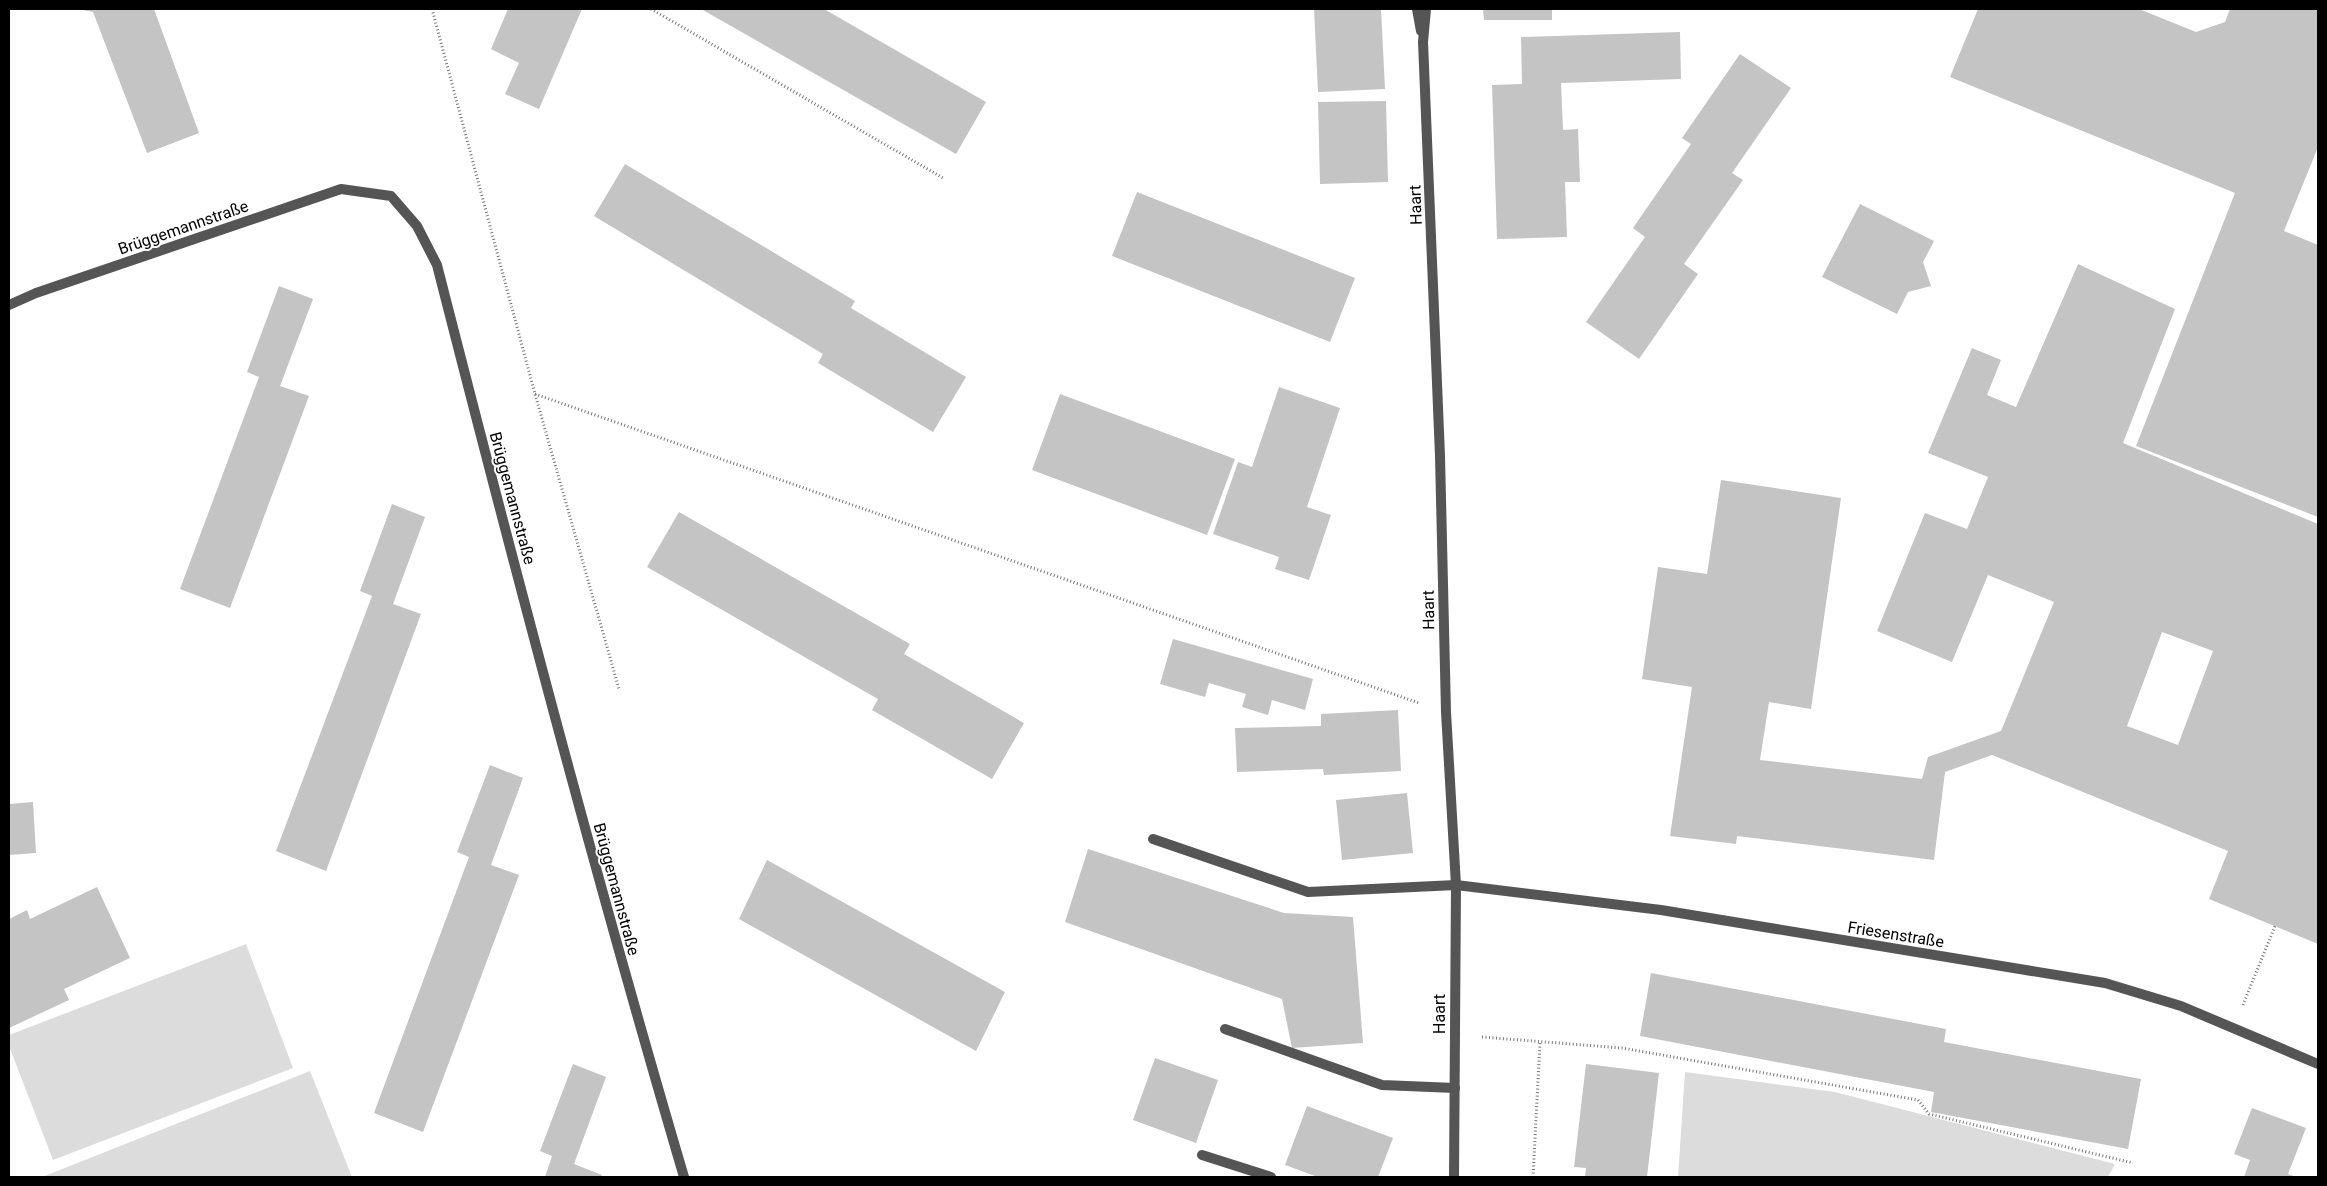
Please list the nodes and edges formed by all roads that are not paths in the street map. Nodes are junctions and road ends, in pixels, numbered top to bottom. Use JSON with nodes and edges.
{"nodes":[{"id":1,"x":1417,"y":9,"type":"edge"},
{"id":2,"x":1426,"y":9,"type":"edge"},
{"id":3,"x":1424,"y":42,"type":"junction"},
{"id":4,"x":9,"y":305,"type":"edge"},
{"id":5,"x":1153,"y":840,"type":"dead end"},
{"id":6,"x":1456,"y":885,"type":"junction"},
{"id":7,"x":1225,"y":1029,"type":"dead end"},
{"id":8,"x":2318,"y":1064,"type":"edge"},
{"id":9,"x":1455,"y":1088,"type":"junction"},
{"id":10,"x":1202,"y":1155,"type":"dead end"},
{"id":11,"x":684,"y":1177,"type":"edge"},
{"id":12,"x":1271,"y":1177,"type":"edge"},
{"id":13,"x":1454,"y":1177,"type":"edge"}],
"edges":[{"from":1,"to":3,"type":"street","name":"Haart"},
{"from":2,"to":3,"type":"street","name":"Haart"},
{"from":3,"to":6,"type":"street","name":"Haart"},
{"from":4,"to":11,"type":"street","name":"Brüggemannstraße"},
{"from":5,"to":6,"type":"street","name":"Friesenstraße"},
{"from":6,"to":8,"type":"street","name":"Friesenstraße"},
{"from":6,"to":9,"type":"street","name":"Haart"},
{"from":7,"to":9,"type":"street"},
{"from":9,"to":13,"type":"street","name":"Haart"},
{"from":10,"to":12,"type":"street"}]}
